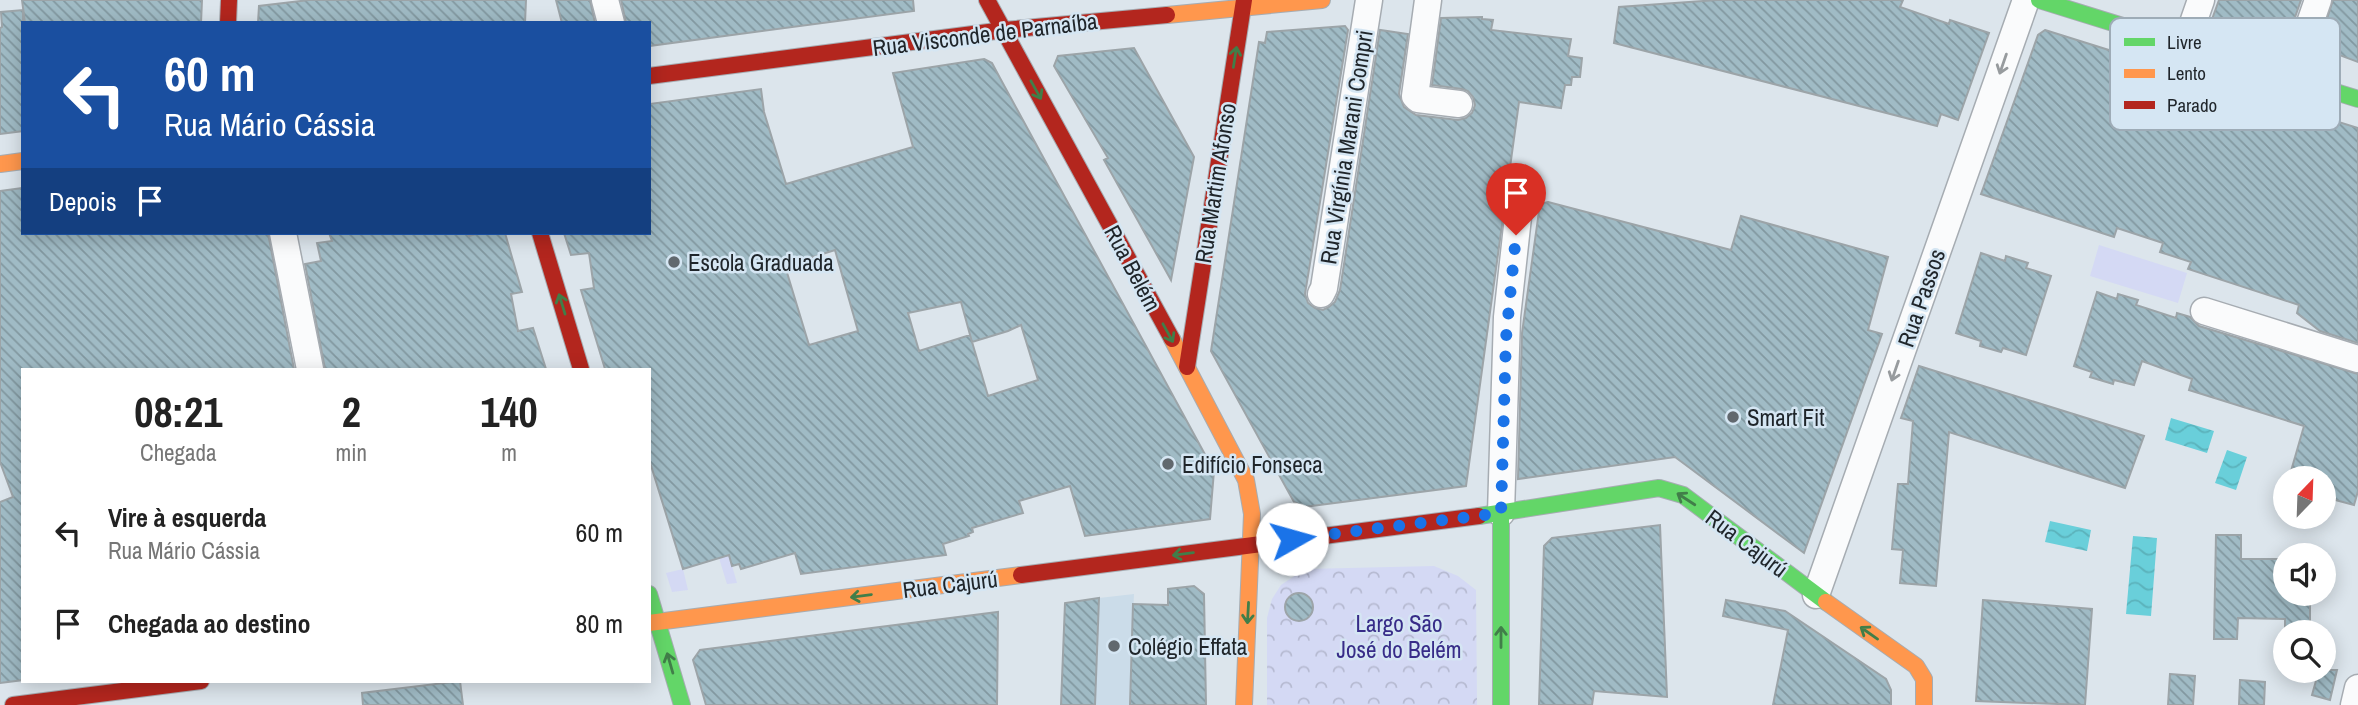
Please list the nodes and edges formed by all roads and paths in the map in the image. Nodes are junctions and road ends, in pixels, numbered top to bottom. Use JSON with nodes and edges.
{"nodes":[{"id":1,"x":229,"y":0,"type":"edge"},
{"id":2,"x":605,"y":0,"type":"edge"},
{"id":3,"x":987,"y":0,"type":"edge"},
{"id":4,"x":1322,"y":0,"type":"edge"},
{"id":5,"x":1369,"y":0,"type":"edge"},
{"id":6,"x":1428,"y":0,"type":"edge"},
{"id":7,"x":2026,"y":0,"type":"edge"},
{"id":8,"x":2039,"y":0,"type":"edge"},
{"id":9,"x":2201,"y":0,"type":"edge"},
{"id":10,"x":2318,"y":0,"type":"edge"},
{"id":11,"x":1244,"y":3,"type":"edge"},
{"id":12,"x":2195,"y":18,"type":"edge"},
{"id":13,"x":2312,"y":18,"type":"edge"},
{"id":14,"x":228,"y":21,"type":"edge"},
{"id":15,"x":610,"y":21,"type":"edge"},
{"id":16,"x":2110,"y":22,"type":"edge"},
{"id":17,"x":1004,"y":30,"type":"junction"},
{"id":18,"x":651,"y":76,"type":"edge"},
{"id":19,"x":2340,"y":93,"type":"edge"},
{"id":20,"x":2358,"y":99,"type":"edge"},
{"id":21,"x":1459,"y":104,"type":"dead end"},
{"id":22,"x":21,"y":161,"type":"edge"},
{"id":23,"x":0,"y":164,"type":"edge"},
{"id":24,"x":1522,"y":181,"type":"dead end"},
{"id":25,"x":283,"y":235,"type":"edge"},
{"id":26,"x":541,"y":235,"type":"edge"},
{"id":27,"x":1202,"y":270,"type":"junction"},
{"id":28,"x":1138,"y":279,"type":"junction"},
{"id":29,"x":1182,"y":284,"type":"dead end"},
{"id":30,"x":1156,"y":285,"type":"dead end"},
{"id":31,"x":1321,"y":294,"type":"dead end"},
{"id":32,"x":2204,"y":311,"type":"dead end"},
{"id":33,"x":2358,"y":359,"type":"edge"},
{"id":34,"x":1187,"y":367,"type":"junction"},
{"id":35,"x":310,"y":368,"type":"edge"},
{"id":36,"x":582,"y":368,"type":"edge"},
{"id":37,"x":1501,"y":513,"type":"junction"},
{"id":38,"x":1251,"y":545,"type":"junction"},
{"id":39,"x":1816,"y":595,"type":"junction"},
{"id":40,"x":653,"y":622,"type":"edge"},
{"id":41,"x":185,"y":683,"type":"edge"},
{"id":42,"x":2358,"y":688,"type":"edge"},
{"id":43,"x":13,"y":705,"type":"edge"},
{"id":44,"x":682,"y":705,"type":"edge"},
{"id":45,"x":1244,"y":705,"type":"edge"},
{"id":46,"x":1501,"y":705,"type":"edge"},
{"id":47,"x":1924,"y":705,"type":"edge"},
{"id":48,"x":2354,"y":705,"type":"edge"}],
"edges":[{"from":1,"to":14,"type":"street"},
{"from":2,"to":15,"type":"street"},
{"from":3,"to":17,"type":"street","name":"Rua Belém"},
{"from":4,"to":11,"type":"street","name":"Rua Visconde de Parnaíba"},
{"from":5,"to":31,"type":"street","name":"Rua Virgínia Marani Compri"},
{"from":6,"to":21,"type":"street"},
{"from":7,"to":39,"type":"street","name":"Rua Passos","one_way":true},
{"from":8,"to":16,"type":"street"},
{"from":9,"to":12,"type":"street"},
{"from":10,"to":13,"type":"street"},
{"from":11,"to":17,"type":"street","name":"Rua Visconde de Parnaíba"},
{"from":27,"to":11,"type":"street","name":"Rua Martim Afonso","one_way":true},
{"from":17,"to":18,"type":"street","name":"Rua Visconde de Parnaíba"},
{"from":17,"to":28,"type":"street","name":"Rua Belém","one_way":true},
{"from":19,"to":20,"type":"street"},
{"from":22,"to":23,"type":"street"},
{"from":24,"to":37,"type":"street"},
{"from":25,"to":35,"type":"street"},
{"from":36,"to":26,"type":"street","one_way":true},
{"from":27,"to":29,"type":"street"},
{"from":27,"to":34,"type":"street","name":"Rua Martim Afonso"},
{"from":28,"to":30,"type":"street"},
{"from":28,"to":34,"type":"street","name":"Rua Belém","one_way":true},
{"from":32,"to":33,"type":"street"},
{"from":34,"to":38,"type":"street","name":"Rua Belém"},
{"from":37,"to":38,"type":"street"},
{"from":39,"to":37,"type":"street","name":"Rua Cajurú","one_way":true},
{"from":46,"to":37,"type":"street","one_way":true},
{"from":38,"to":40,"type":"street","name":"Rua Cajurú","one_way":true},
{"from":38,"to":45,"type":"street","one_way":true},
{"from":47,"to":39,"type":"street","name":"Rua Cajurú","one_way":true},
{"from":44,"to":40,"type":"street","one_way":true},
{"from":41,"to":43,"type":"street"},
{"from":42,"to":48,"type":"street"}]}
